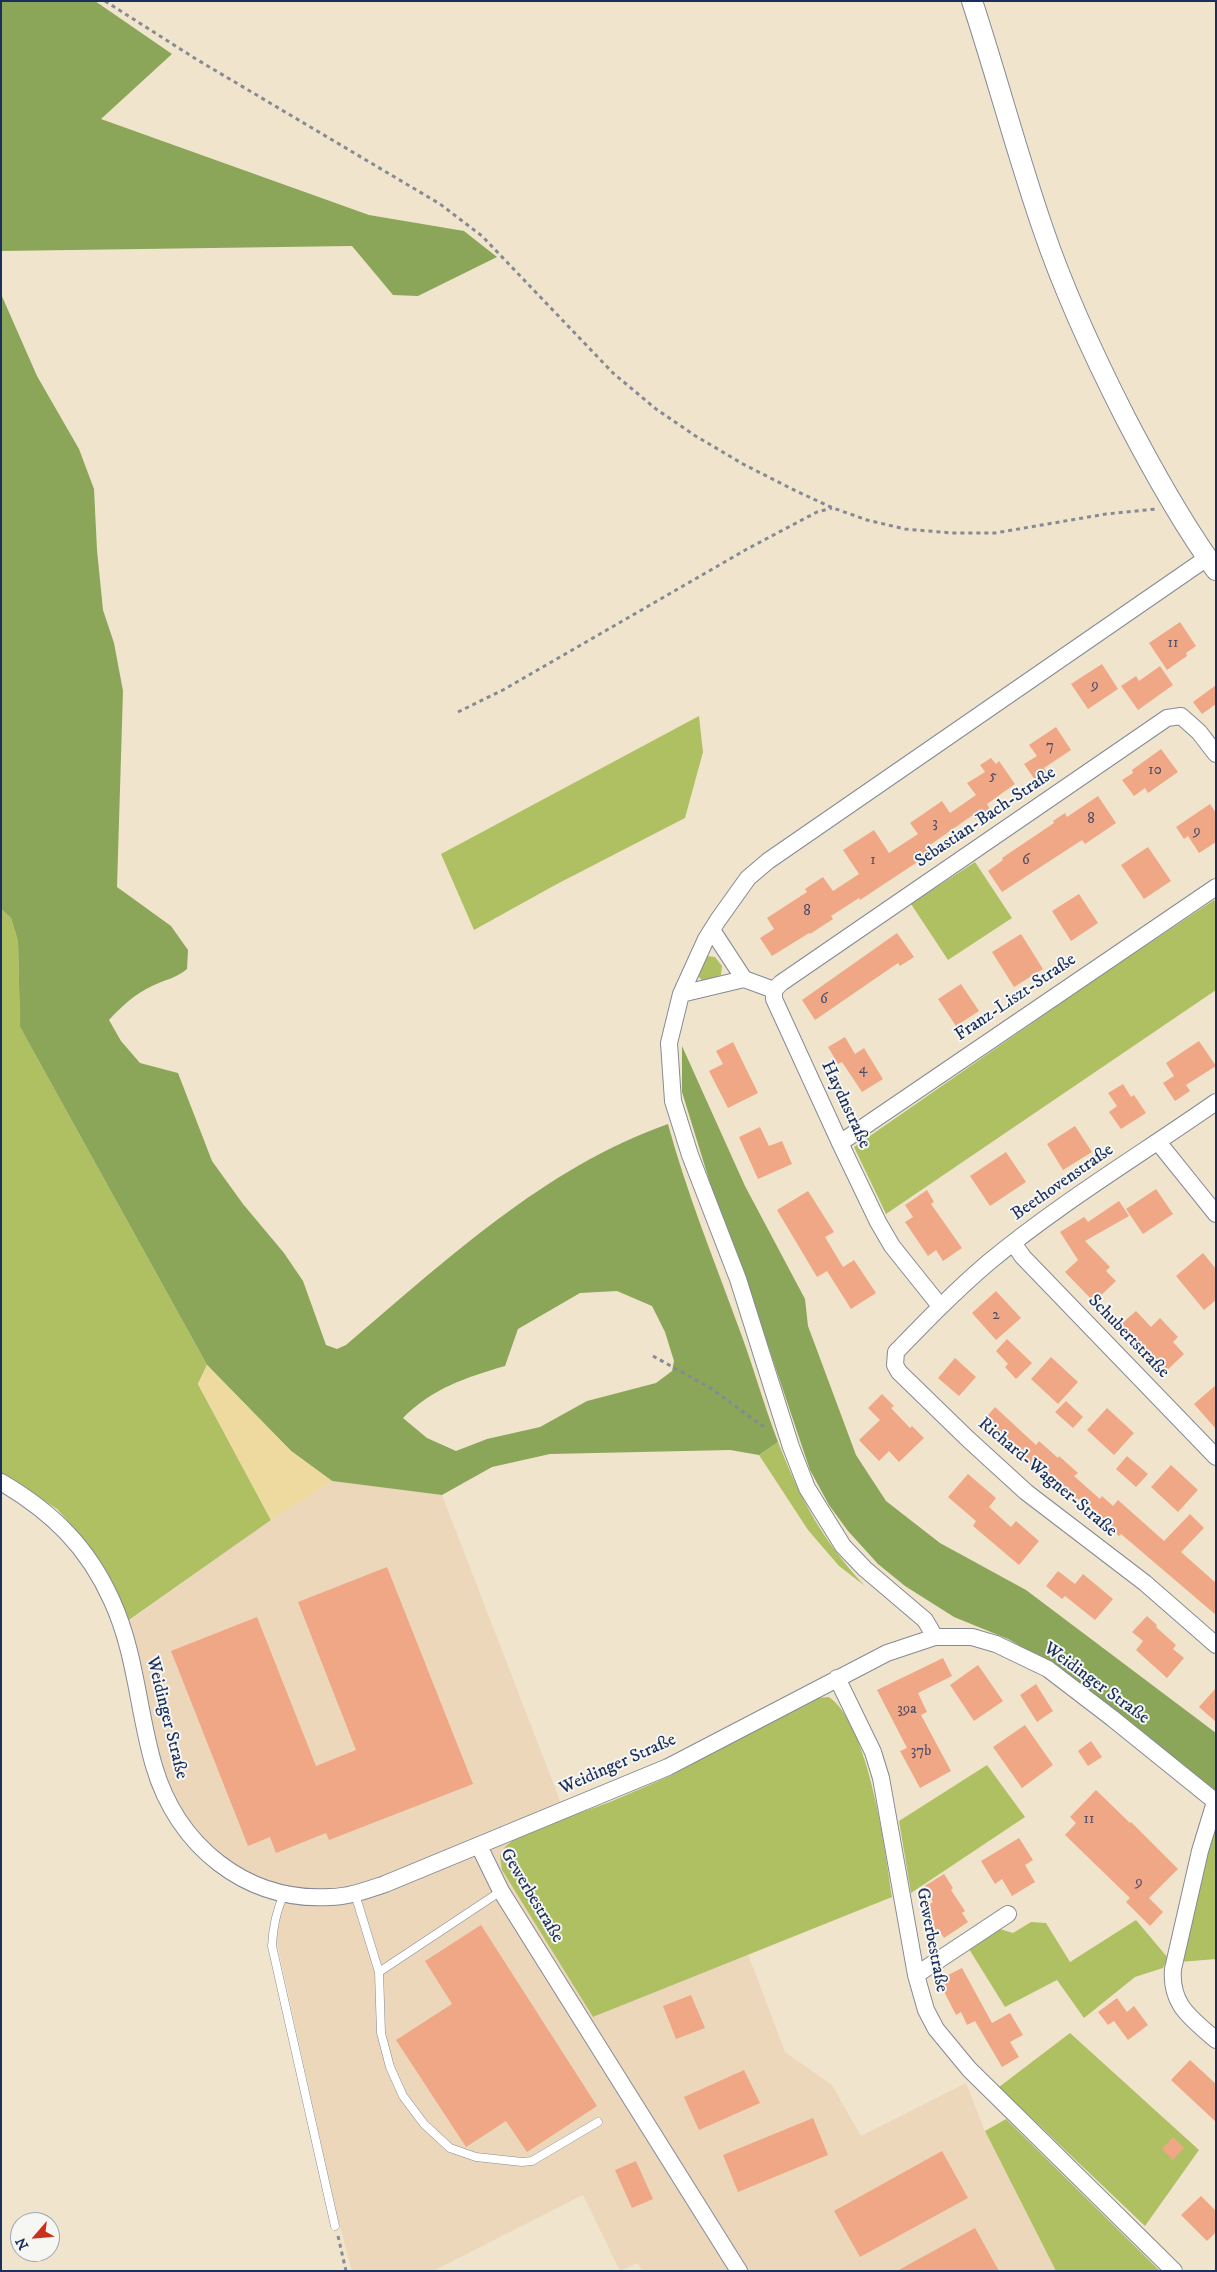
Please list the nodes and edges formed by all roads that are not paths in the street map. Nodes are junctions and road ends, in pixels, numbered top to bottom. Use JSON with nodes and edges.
{"nodes":[{"id":1,"x":972,"y":1,"type":"edge"},
{"id":2,"x":1211,"y":564,"type":"edge"},
{"id":3,"x":1216,"y":754,"type":"edge"},
{"id":4,"x":1216,"y":887,"type":"edge"},
{"id":5,"x":712,"y":930,"type":"junction"},
{"id":6,"x":744,"y":980,"type":"junction"},
{"id":7,"x":774,"y":990,"type":"junction"},
{"id":8,"x":681,"y":994,"type":"junction"},
{"id":9,"x":1216,"y":1102,"type":"edge"},
{"id":10,"x":1158,"y":1142,"type":"junction"},
{"id":11,"x":840,"y":1143,"type":"junction"},
{"id":12,"x":1216,"y":1214,"type":"edge"},
{"id":13,"x":1013,"y":1243,"type":"junction"},
{"id":14,"x":940,"y":1306,"type":"junction"},
{"id":15,"x":1216,"y":1457,"type":"edge"},
{"id":16,"x":1,"y":1482,"type":"edge"},
{"id":17,"x":935,"y":1636,"type":"junction"},
{"id":18,"x":1216,"y":1645,"type":"edge"},
{"id":19,"x":837,"y":1678,"type":"junction"},
{"id":20,"x":1216,"y":1802,"type":"edge"},
{"id":21,"x":479,"y":1846,"type":"junction"},
{"id":22,"x":501,"y":1891,"type":"junction"},
{"id":23,"x":284,"y":1894,"type":"junction"},
{"id":24,"x":355,"y":1894,"type":"junction"},
{"id":25,"x":1008,"y":1914,"type":"dead end"},
{"id":26,"x":379,"y":1972,"type":"junction"},
{"id":27,"x":916,"y":1975,"type":"junction"},
{"id":28,"x":1216,"y":2040,"type":"edge"},
{"id":29,"x":598,"y":2122,"type":"dead end"},
{"id":30,"x":335,"y":2226,"type":"road end"},
{"id":31,"x":739,"y":2271,"type":"edge"},
{"id":32,"x":1174,"y":2271,"type":"edge"}],
"edges":[{"from":1,"to":2,"type":"street"},
{"from":2,"to":5,"type":"street"},
{"from":3,"to":7,"type":"street","name":"Sebastian-Bach-Straße"},
{"from":4,"to":11,"type":"street","name":"Franz-Liszt-Straße"},
{"from":5,"to":6,"type":"street"},
{"from":5,"to":8,"type":"street"},
{"from":6,"to":7,"type":"street"},
{"from":6,"to":8,"type":"street"},
{"from":7,"to":11,"type":"street","name":"Haydnstraße"},
{"from":8,"to":17,"type":"street"},
{"from":9,"to":10,"type":"street","name":"Beethovenstraße"},
{"from":10,"to":12,"type":"street"},
{"from":10,"to":13,"type":"street","name":"Beethovenstraße"},
{"from":11,"to":14,"type":"street","name":"Haydnstraße"},
{"from":13,"to":14,"type":"street","name":"Beethovenstraße"},
{"from":13,"to":15,"type":"street","name":"Schubertstraße"},
{"from":14,"to":18,"type":"street","name":"Richard-Wagner-Straße"},
{"from":16,"to":23,"type":"street","name":"Weidinger Straße"},
{"from":17,"to":19,"type":"street","name":"Weidinger Straße"},
{"from":17,"to":20,"type":"street","name":"Weidinger Straße"},
{"from":19,"to":21,"type":"street","name":"Weidinger Straße"},
{"from":19,"to":27,"type":"street","name":"Gewerbestraße"},
{"from":20,"to":28,"type":"street","name":"Weidinger Straße"},
{"from":21,"to":22,"type":"street","name":"Gewerbestraße"},
{"from":21,"to":24,"type":"street","name":"Weidinger Straße"},
{"from":22,"to":26,"type":"lane"},
{"from":22,"to":31,"type":"street","name":"Gewerbestraße"},
{"from":23,"to":24,"type":"street","name":"Weidinger Straße"},
{"from":23,"to":30,"type":"lane"},
{"from":24,"to":26,"type":"lane"},
{"from":25,"to":27,"type":"street"},
{"from":26,"to":29,"type":"lane"},
{"from":27,"to":32,"type":"street","name":"Gewerbestraße"}]}
